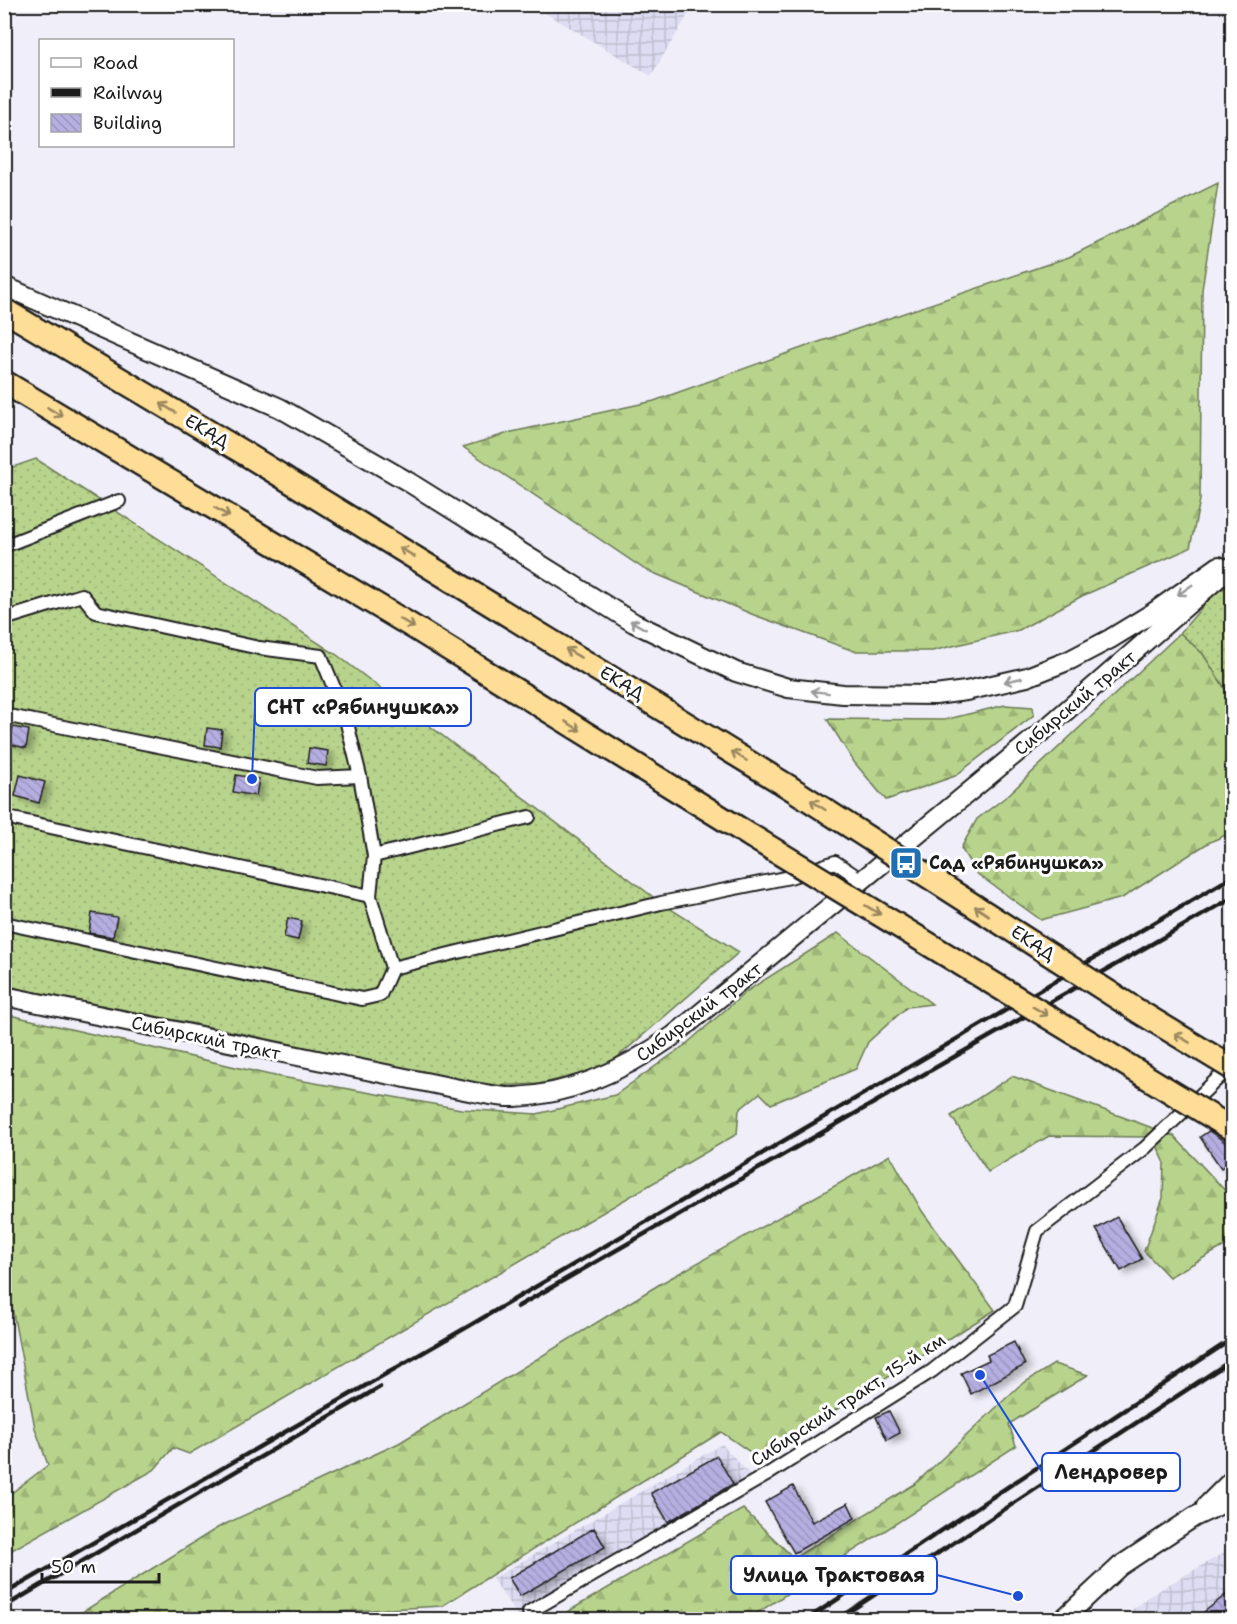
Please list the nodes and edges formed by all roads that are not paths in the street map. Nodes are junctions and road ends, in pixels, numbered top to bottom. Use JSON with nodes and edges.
{"nodes":[{"id":1,"x":4,"y":286,"type":"edge"},
{"id":2,"x":4,"y":310,"type":"edge"},
{"id":3,"x":4,"y":382,"type":"edge"},
{"id":4,"x":119,"y":501,"type":"dead end"},
{"id":5,"x":4,"y":546,"type":"edge"},
{"id":6,"x":1233,"y":556,"type":"edge"},
{"id":7,"x":1233,"y":566,"type":"edge"},
{"id":8,"x":1233,"y":579,"type":"edge"},
{"id":9,"x":1204,"y":593,"type":"junction"},
{"id":10,"x":4,"y":619,"type":"edge"},
{"id":11,"x":4,"y":715,"type":"edge"},
{"id":12,"x":360,"y":776,"type":"junction"},
{"id":13,"x":4,"y":817,"type":"edge"},
{"id":14,"x":529,"y":817,"type":"dead end"},
{"id":15,"x":374,"y":856,"type":"junction"},
{"id":16,"x":863,"y":881,"type":"junction"},
{"id":17,"x":370,"y":896,"type":"junction"},
{"id":18,"x":4,"y":923,"type":"edge"},
{"id":19,"x":392,"y":968,"type":"junction"},
{"id":20,"x":4,"y":996,"type":"edge"},
{"id":21,"x":1233,"y":1066,"type":"edge"},
{"id":22,"x":1233,"y":1129,"type":"edge"},
{"id":23,"x":1233,"y":1480,"type":"edge"},
{"id":24,"x":1233,"y":1499,"type":"edge"},
{"id":25,"x":1194,"y":1517,"type":"junction"},
{"id":26,"x":529,"y":1612,"type":"dead end"},
{"id":27,"x":1062,"y":1620,"type":"edge"}],
"edges":[{"from":6,"to":1,"type":"main road","one_way":true},
{"from":21,"to":2,"type":"highway","name":"ЕКАД","one_way":true,"bridge":true},
{"from":3,"to":22,"type":"highway","one_way":true,"bridge":true},
{"from":4,"to":5,"type":"street"},
{"from":7,"to":9,"type":"main road","name":"Сибирский тракт"},
{"from":8,"to":9,"type":"main road","name":"Сибирский тракт"},
{"from":9,"to":16,"type":"main road","name":"Сибирский тракт"},
{"from":10,"to":12,"type":"street"},
{"from":11,"to":12,"type":"street"},
{"from":12,"to":15,"type":"street"},
{"from":13,"to":17,"type":"street"},
{"from":14,"to":15,"type":"street"},
{"from":15,"to":17,"type":"street"},
{"from":16,"to":19,"type":"street"},
{"from":16,"to":20,"type":"main road","name":"Сибирский тракт"},
{"from":17,"to":19,"type":"street"},
{"from":18,"to":19,"type":"street"},
{"from":21,"to":26,"type":"street","name":"Сибирский тракт, 15-й км"},
{"from":23,"to":25,"type":"main road"},
{"from":24,"to":25,"type":"main road"},
{"from":25,"to":27,"type":"main road"}]}
